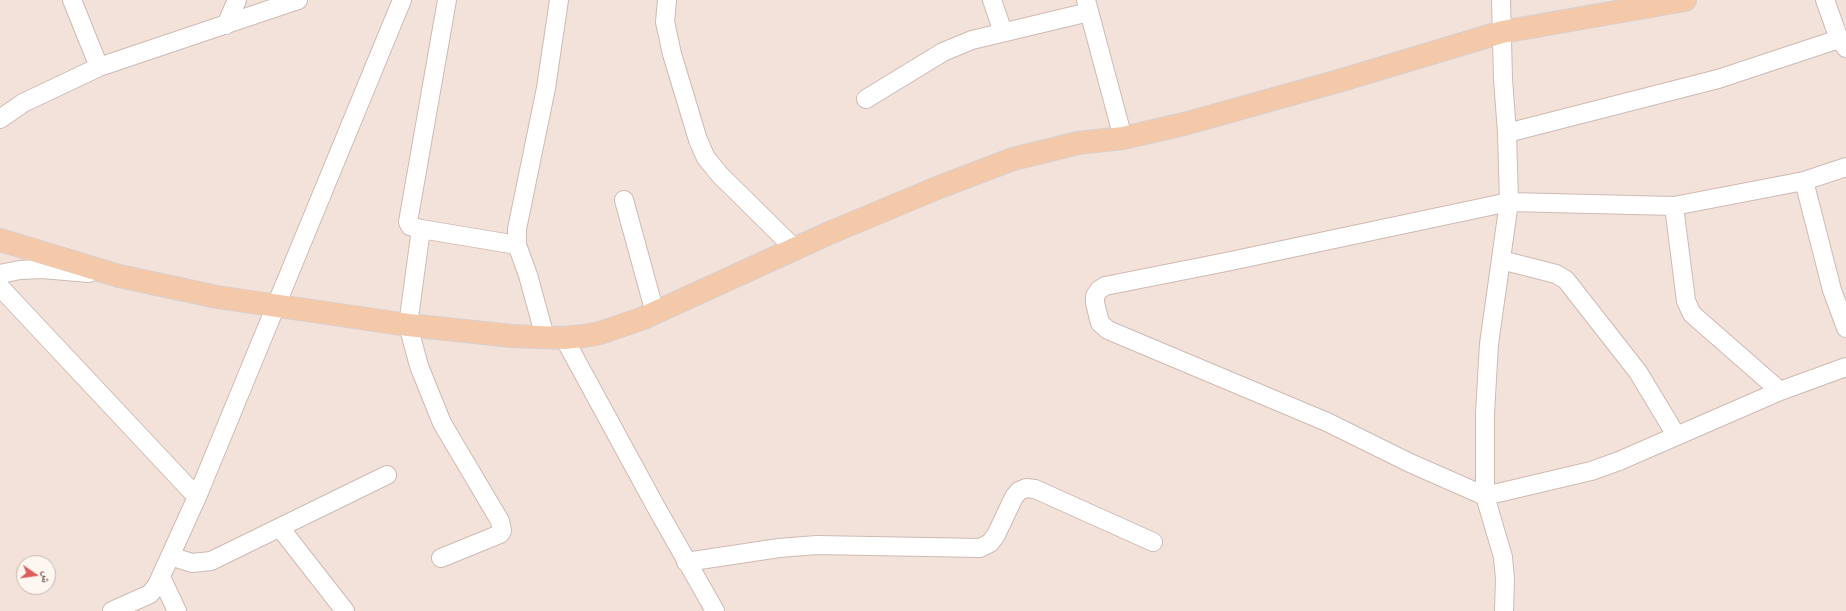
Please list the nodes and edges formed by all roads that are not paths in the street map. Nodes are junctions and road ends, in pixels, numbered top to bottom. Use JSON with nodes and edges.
{"nodes":[{"id":1,"x":72,"y":0,"type":"edge"},
{"id":2,"x":237,"y":0,"type":"edge"},
{"id":3,"x":298,"y":0,"type":"edge"},
{"id":4,"x":402,"y":0,"type":"edge"},
{"id":5,"x":447,"y":0,"type":"edge"},
{"id":6,"x":559,"y":0,"type":"edge"},
{"id":7,"x":667,"y":0,"type":"edge"},
{"id":8,"x":992,"y":0,"type":"edge"},
{"id":9,"x":1500,"y":0,"type":"edge"},
{"id":10,"x":1685,"y":0,"type":"edge"},
{"id":11,"x":1825,"y":0,"type":"edge"},
{"id":12,"x":1087,"y":6,"type":"edge"},
{"id":13,"x":226,"y":25,"type":"junction"},
{"id":14,"x":1003,"y":32,"type":"junction"},
{"id":15,"x":1502,"y":32,"type":"junction"},
{"id":16,"x":1842,"y":44,"type":"edge"},
{"id":17,"x":99,"y":67,"type":"junction"},
{"id":18,"x":866,"y":99,"type":"dead end"},
{"id":19,"x":2,"y":110,"type":"edge"},
{"id":20,"x":1508,"y":133,"type":"junction"},
{"id":21,"x":1123,"y":138,"type":"junction"},
{"id":22,"x":1846,"y":167,"type":"edge"},
{"id":23,"x":1804,"y":181,"type":"junction"},
{"id":24,"x":624,"y":200,"type":"dead end"},
{"id":25,"x":1509,"y":202,"type":"junction"},
{"id":26,"x":1674,"y":206,"type":"junction"},
{"id":27,"x":421,"y":229,"type":"junction"},
{"id":28,"x":0,"y":240,"type":"edge"},
{"id":29,"x":517,"y":245,"type":"junction"},
{"id":30,"x":794,"y":250,"type":"junction"},
{"id":31,"x":1501,"y":260,"type":"junction"},
{"id":32,"x":0,"y":274,"type":"edge"},
{"id":33,"x":119,"y":276,"type":"junction"},
{"id":34,"x":0,"y":287,"type":"edge"},
{"id":35,"x":275,"y":304,"type":"junction"},
{"id":36,"x":655,"y":313,"type":"junction"},
{"id":37,"x":408,"y":325,"type":"junction"},
{"id":38,"x":1846,"y":328,"type":"edge"},
{"id":39,"x":555,"y":337,"type":"junction"},
{"id":40,"x":1846,"y":367,"type":"edge"},
{"id":41,"x":1780,"y":391,"type":"junction"},
{"id":42,"x":1676,"y":435,"type":"junction"},
{"id":43,"x":388,"y":476,"type":"dead end"},
{"id":44,"x":1486,"y":496,"type":"junction"},
{"id":45,"x":197,"y":497,"type":"junction"},
{"id":46,"x":281,"y":529,"type":"junction"},
{"id":47,"x":1153,"y":542,"type":"dead end"},
{"id":48,"x":170,"y":556,"type":"junction"},
{"id":49,"x":441,"y":558,"type":"dead end"},
{"id":50,"x":686,"y":562,"type":"junction"},
{"id":51,"x":161,"y":577,"type":"junction"},
{"id":52,"x":150,"y":594,"type":"junction"},
{"id":53,"x":112,"y":611,"type":"edge"},
{"id":54,"x":145,"y":611,"type":"edge"},
{"id":55,"x":177,"y":611,"type":"edge"},
{"id":56,"x":345,"y":611,"type":"edge"},
{"id":57,"x":715,"y":611,"type":"edge"},
{"id":58,"x":1504,"y":611,"type":"edge"}],
"edges":[{"from":1,"to":17,"type":"street"},
{"from":2,"to":13,"type":"street"},
{"from":3,"to":13,"type":"street"},
{"from":4,"to":35,"type":"street"},
{"from":5,"to":27,"type":"street"},
{"from":6,"to":29,"type":"street"},
{"from":7,"to":30,"type":"street"},
{"from":8,"to":14,"type":"street"},
{"from":9,"to":15,"type":"street"},
{"from":10,"to":15,"type":"main road"},
{"from":11,"to":16,"type":"street"},
{"from":12,"to":14,"type":"street"},
{"from":12,"to":21,"type":"street"},
{"from":13,"to":17,"type":"street"},
{"from":14,"to":18,"type":"street"},
{"from":15,"to":20,"type":"street"},
{"from":15,"to":21,"type":"main road"},
{"from":16,"to":20,"type":"street"},
{"from":17,"to":19,"type":"street"},
{"from":20,"to":25,"type":"street"},
{"from":21,"to":30,"type":"main road"},
{"from":22,"to":23,"type":"street"},
{"from":23,"to":26,"type":"street"},
{"from":23,"to":38,"type":"street"},
{"from":24,"to":36,"type":"street"},
{"from":25,"to":26,"type":"street"},
{"from":25,"to":31,"type":"street"},
{"from":25,"to":44,"type":"street"},
{"from":26,"to":41,"type":"street"},
{"from":27,"to":29,"type":"street"},
{"from":27,"to":37,"type":"street"},
{"from":28,"to":33,"type":"main road"},
{"from":29,"to":39,"type":"street"},
{"from":30,"to":36,"type":"main road"},
{"from":31,"to":42,"type":"street"},
{"from":31,"to":44,"type":"street"},
{"from":32,"to":33,"type":"street"},
{"from":33,"to":35,"type":"main road"},
{"from":34,"to":45,"type":"street"},
{"from":35,"to":37,"type":"main road"},
{"from":35,"to":45,"type":"street"},
{"from":36,"to":39,"type":"main road"},
{"from":37,"to":39,"type":"main road"},
{"from":37,"to":49,"type":"street"},
{"from":39,"to":50,"type":"street"},
{"from":40,"to":41,"type":"street"},
{"from":41,"to":42,"type":"street"},
{"from":42,"to":44,"type":"street"},
{"from":43,"to":46,"type":"street"},
{"from":44,"to":58,"type":"street"},
{"from":45,"to":48,"type":"street"},
{"from":46,"to":48,"type":"street"},
{"from":46,"to":56,"type":"street"},
{"from":47,"to":50,"type":"street"},
{"from":48,"to":51,"type":"street"},
{"from":50,"to":57,"type":"street"},
{"from":51,"to":52,"type":"street"},
{"from":51,"to":55,"type":"street"},
{"from":52,"to":53,"type":"street"},
{"from":52,"to":54,"type":"street"}]}
